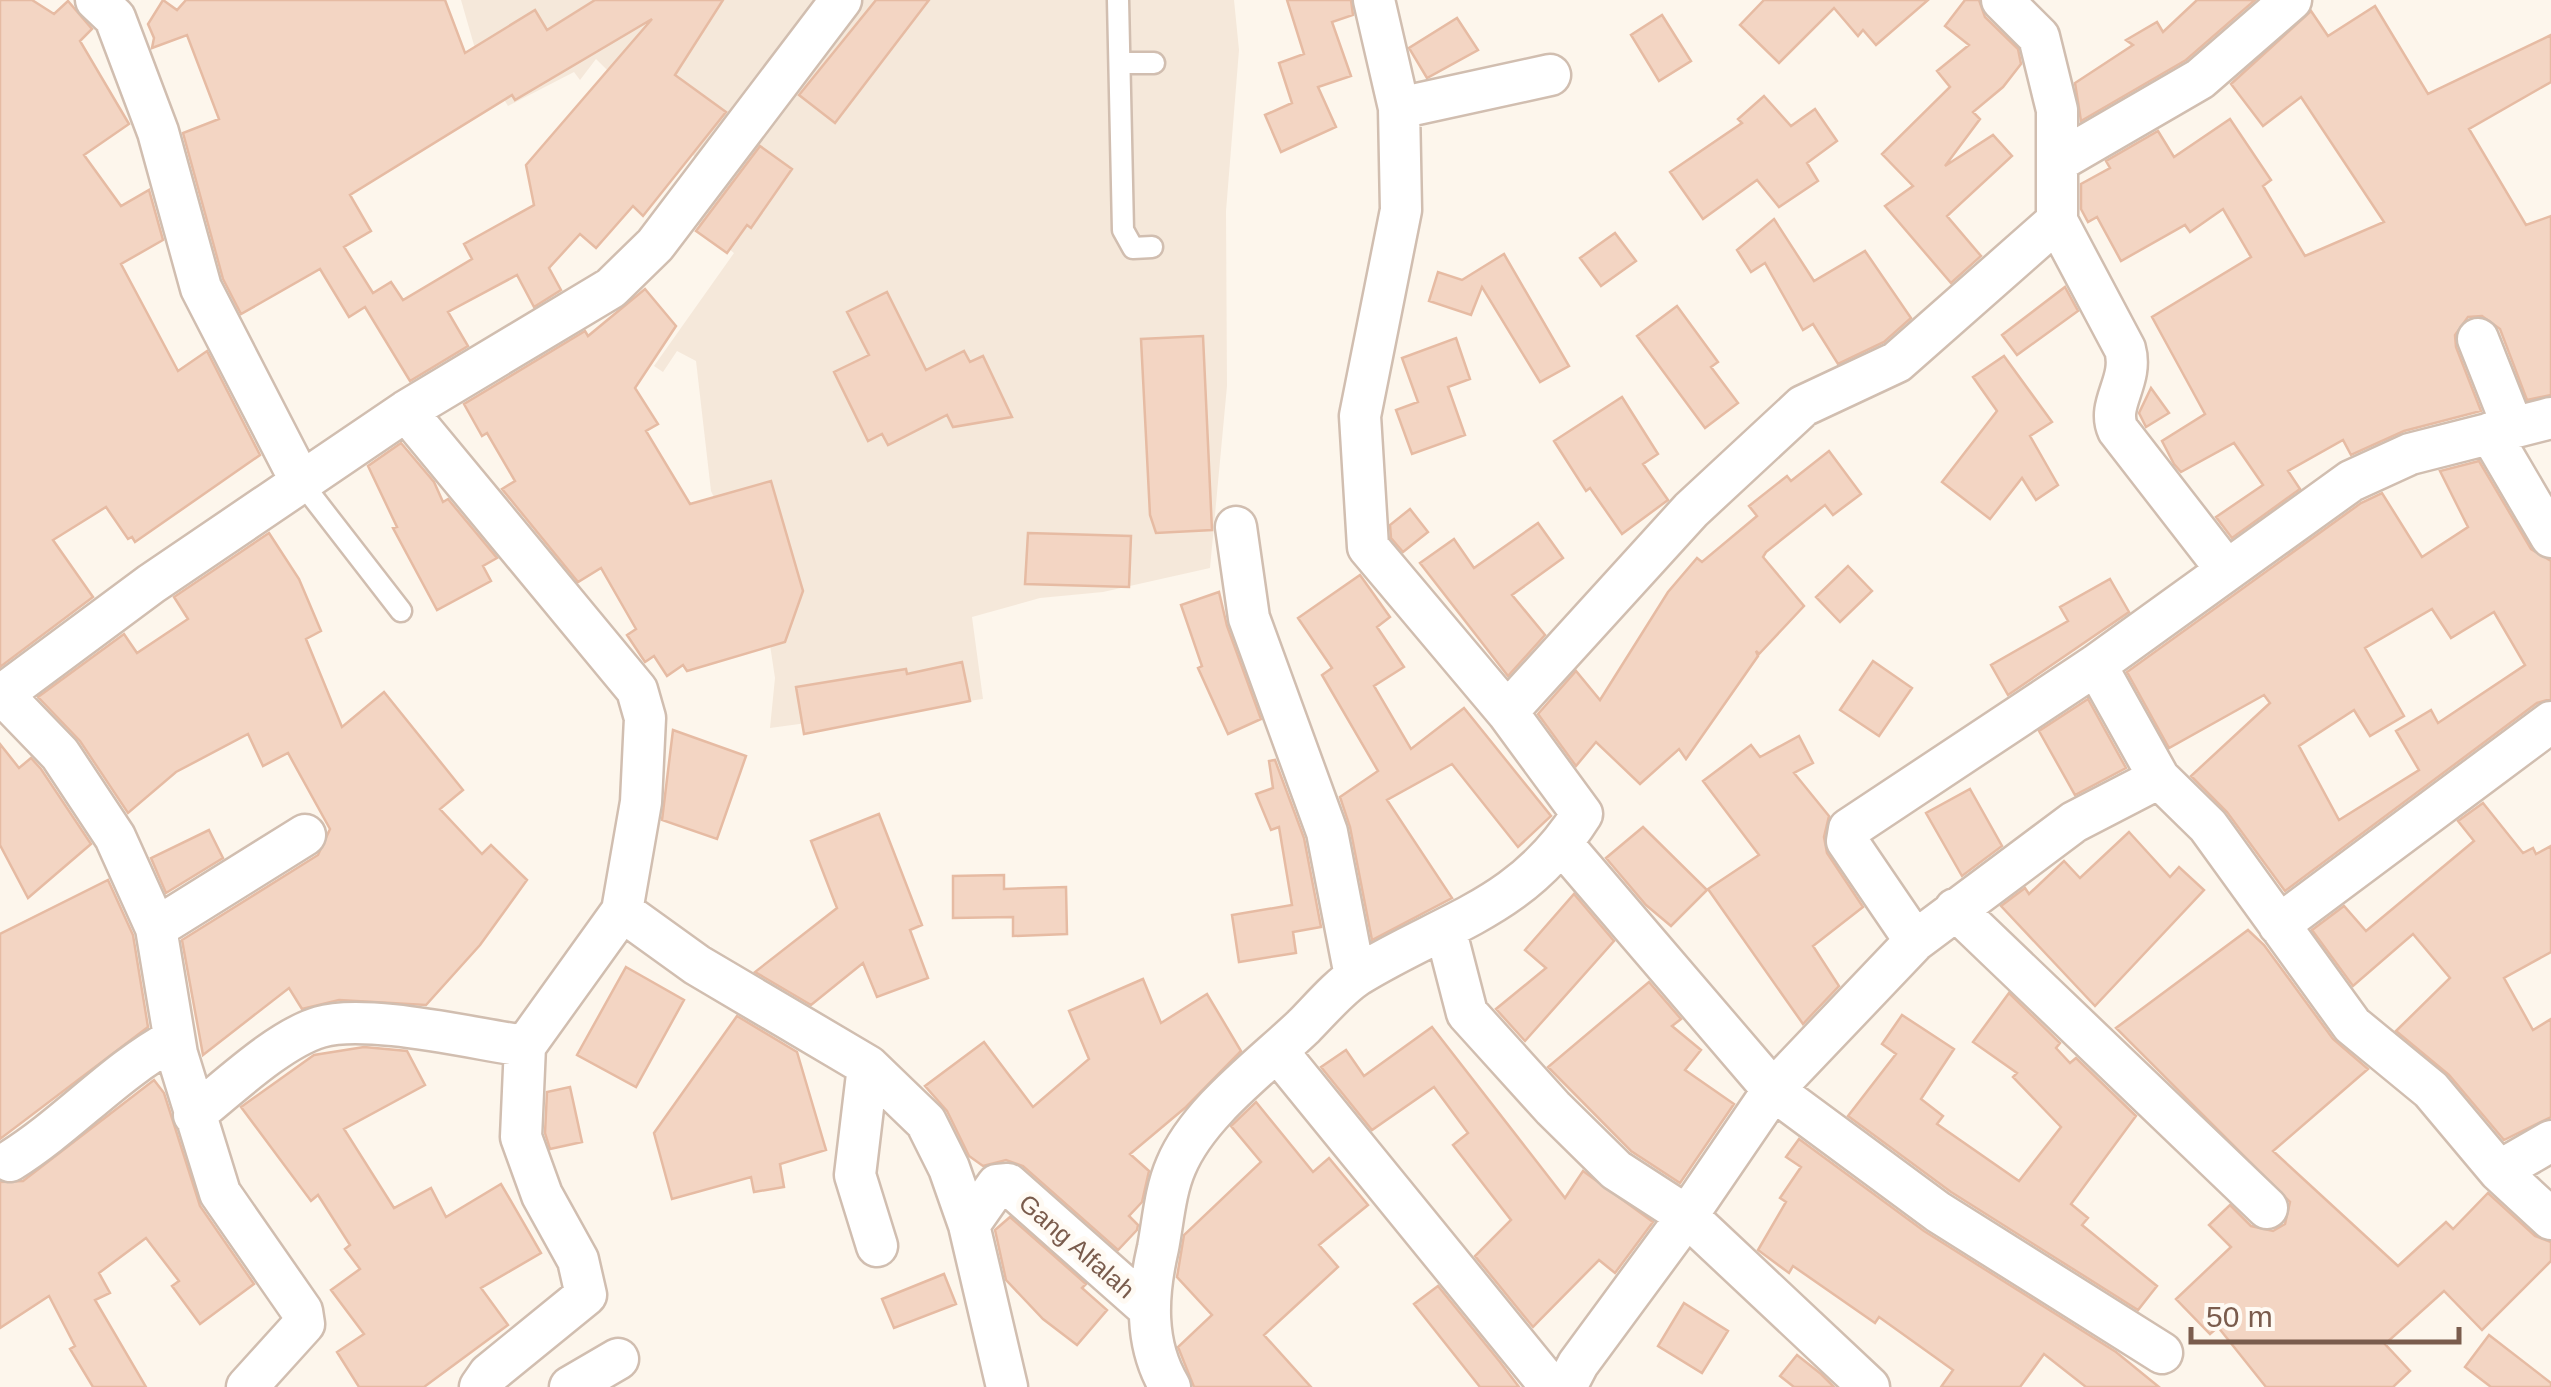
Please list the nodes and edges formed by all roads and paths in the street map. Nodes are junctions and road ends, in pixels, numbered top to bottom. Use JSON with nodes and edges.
{"nodes":[{"id":1,"x":841,"y":0,"type":"edge"},
{"id":2,"x":1118,"y":0,"type":"edge"},
{"id":3,"x":1374,"y":0,"type":"edge"},
{"id":4,"x":2002,"y":0,"type":"edge"},
{"id":5,"x":2291,"y":0,"type":"edge"},
{"id":6,"x":113,"y":6,"type":"edge"},
{"id":7,"x":1120,"y":62,"type":"junction"},
{"id":8,"x":1154,"y":63,"type":"dead end"},
{"id":9,"x":1550,"y":75,"type":"dead end"},
{"id":10,"x":1400,"y":108,"type":"junction"},
{"id":11,"x":2057,"y":162,"type":"junction"},
{"id":12,"x":2057,"y":221,"type":"junction"},
{"id":13,"x":1152,"y":247,"type":"dead end"},
{"id":14,"x":2478,"y":338,"type":"dead end"},
{"id":15,"x":406,"y":411,"type":"junction"},
{"id":16,"x":2518,"y":426,"type":"edge"},
{"id":17,"x":301,"y":482,"type":"junction"},
{"id":18,"x":1236,"y":527,"type":"dead end"},
{"id":19,"x":2551,"y":537,"type":"edge"},
{"id":20,"x":2225,"y":568,"type":"junction"},
{"id":21,"x":401,"y":610,"type":"dead end"},
{"id":22,"x":2096,"y":664,"type":"junction"},
{"id":23,"x":2,"y":693,"type":"edge"},
{"id":24,"x":1507,"y":712,"type":"junction"},
{"id":25,"x":2551,"y":722,"type":"edge"},
{"id":26,"x":2159,"y":778,"type":"junction"},
{"id":27,"x":304,"y":835,"type":"dead end"},
{"id":28,"x":1563,"y":845,"type":"junction"},
{"id":29,"x":1955,"y":909,"type":"junction"},
{"id":30,"x":622,"y":911,"type":"junction"},
{"id":31,"x":2278,"y":925,"type":"junction"},
{"id":32,"x":156,"y":928,"type":"junction"},
{"id":33,"x":1446,"y":932,"type":"junction"},
{"id":34,"x":1915,"y":941,"type":"junction"},
{"id":35,"x":1356,"y":976,"type":"junction"},
{"id":36,"x":174,"y":1039,"type":"junction"},
{"id":37,"x":526,"y":1046,"type":"junction"},
{"id":38,"x":1277,"y":1051,"type":"junction"},
{"id":39,"x":868,"y":1066,"type":"junction"},
{"id":40,"x":1772,"y":1090,"type":"junction"},
{"id":41,"x":194,"y":1115,"type":"junction"},
{"id":42,"x":2551,"y":1141,"type":"edge"},
{"id":43,"x":10,"y":1161,"type":"dead end"},
{"id":44,"x":2500,"y":1171,"type":"junction"},
{"id":45,"x":2267,"y":1208,"type":"dead end"},
{"id":46,"x":1687,"y":1216,"type":"junction"},
{"id":47,"x":2551,"y":1219,"type":"edge"},
{"id":48,"x":969,"y":1225,"type":"junction"},
{"id":49,"x":877,"y":1246,"type":"dead end"},
{"id":50,"x":1147,"y":1307,"type":"junction"},
{"id":51,"x":2162,"y":1353,"type":"dead end"},
{"id":52,"x":618,"y":1360,"type":"dead end"},
{"id":53,"x":247,"y":1387,"type":"edge"},
{"id":54,"x":480,"y":1387,"type":"edge"},
{"id":55,"x":570,"y":1387,"type":"edge"},
{"id":56,"x":1007,"y":1387,"type":"edge"},
{"id":57,"x":1170,"y":1387,"type":"edge"},
{"id":58,"x":1551,"y":1387,"type":"edge"},
{"id":59,"x":1566,"y":1387,"type":"edge"},
{"id":60,"x":1869,"y":1387,"type":"edge"}],
"edges":[{"from":1,"to":15,"type":"street"},
{"from":2,"to":7,"type":"lane"},
{"from":3,"to":10,"type":"street"},
{"from":4,"to":11,"type":"street"},
{"from":5,"to":11,"type":"street"},
{"from":6,"to":17,"type":"street"},
{"from":7,"to":8,"type":"lane"},
{"from":7,"to":13,"type":"lane"},
{"from":9,"to":10,"type":"street"},
{"from":10,"to":24,"type":"street"},
{"from":11,"to":12,"type":"street"},
{"from":12,"to":20,"type":"street"},
{"from":12,"to":24,"type":"street"},
{"from":14,"to":16,"type":"street"},
{"from":15,"to":17,"type":"street"},
{"from":15,"to":30,"type":"street"},
{"from":16,"to":19,"type":"street"},
{"from":16,"to":20,"type":"street"},
{"from":17,"to":21,"type":"lane"},
{"from":17,"to":23,"type":"street"},
{"from":18,"to":35,"type":"street"},
{"from":20,"to":22,"type":"street"},
{"from":22,"to":26,"type":"street"},
{"from":22,"to":34,"type":"street"},
{"from":23,"to":32,"type":"street"},
{"from":24,"to":28,"type":"street"},
{"from":25,"to":31,"type":"street"},
{"from":26,"to":29,"type":"street"},
{"from":26,"to":31,"type":"street"},
{"from":27,"to":32,"type":"street"},
{"from":28,"to":33,"type":"street"},
{"from":28,"to":40,"type":"street"},
{"from":29,"to":34,"type":"street"},
{"from":29,"to":45,"type":"street"},
{"from":30,"to":37,"type":"street"},
{"from":30,"to":39,"type":"street"},
{"from":31,"to":44,"type":"street"},
{"from":32,"to":36,"type":"street"},
{"from":33,"to":35,"type":"street"},
{"from":33,"to":46,"type":"street"},
{"from":34,"to":40,"type":"street"},
{"from":35,"to":38,"type":"street"},
{"from":36,"to":41,"type":"street"},
{"from":36,"to":43,"type":"street"},
{"from":37,"to":41,"type":"street"},
{"from":37,"to":54,"type":"street"},
{"from":38,"to":50,"type":"street"},
{"from":38,"to":58,"type":"street"},
{"from":39,"to":48,"type":"street"},
{"from":39,"to":49,"type":"street"},
{"from":40,"to":46,"type":"street"},
{"from":40,"to":51,"type":"street"},
{"from":41,"to":53,"type":"street"},
{"from":42,"to":44,"type":"street"},
{"from":44,"to":47,"type":"street"},
{"from":46,"to":59,"type":"street"},
{"from":46,"to":60,"type":"street"},
{"from":48,"to":50,"type":"street","name":"Gang Alfalah"},
{"from":48,"to":56,"type":"street"},
{"from":50,"to":57,"type":"street"},
{"from":52,"to":55,"type":"street"}]}
